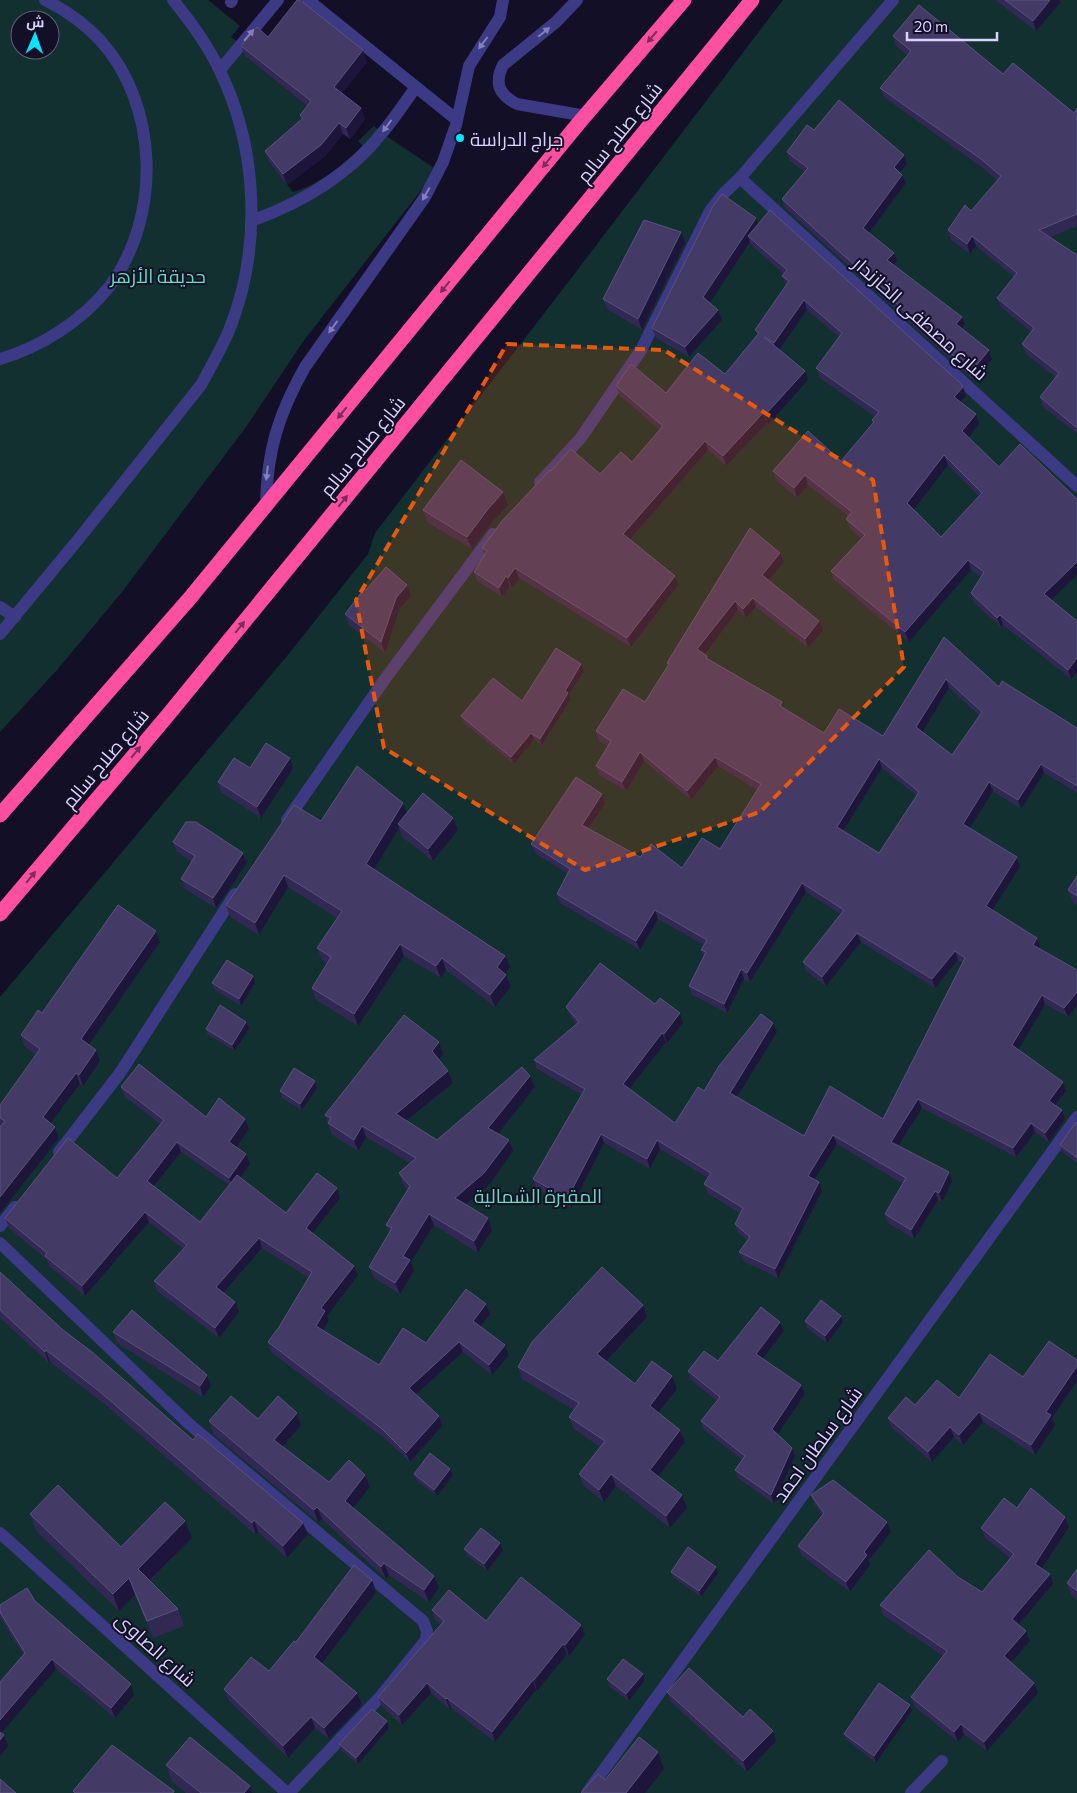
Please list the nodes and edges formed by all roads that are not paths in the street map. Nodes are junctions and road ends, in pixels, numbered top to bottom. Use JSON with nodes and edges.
{"nodes":[{"id":1,"x":45,"y":0,"type":"edge"},
{"id":2,"x":173,"y":0,"type":"edge"},
{"id":3,"x":278,"y":0,"type":"edge"},
{"id":4,"x":308,"y":0,"type":"edge"},
{"id":5,"x":503,"y":0,"type":"edge"},
{"id":6,"x":577,"y":0,"type":"edge"},
{"id":7,"x":684,"y":0,"type":"edge"},
{"id":8,"x":752,"y":0,"type":"edge"},
{"id":9,"x":893,"y":0,"type":"edge"},
{"id":10,"x":220,"y":70,"type":"junction"},
{"id":11,"x":416,"y":87,"type":"junction"},
{"id":12,"x":586,"y":116,"type":"junction"},
{"id":13,"x":457,"y":120,"type":"junction"},
{"id":14,"x":740,"y":178,"type":"junction"},
{"id":15,"x":251,"y":221,"type":"junction"},
{"id":16,"x":0,"y":359,"type":"edge"},
{"id":17,"x":1077,"y":486,"type":"edge"},
{"id":18,"x":533,"y":490,"type":"edge"},
{"id":19,"x":266,"y":506,"type":"junction"},
{"id":20,"x":499,"y":526,"type":"edge"},
{"id":21,"x":0,"y":607,"type":"edge"},
{"id":22,"x":15,"y":617,"type":"junction"},
{"id":23,"x":0,"y":634,"type":"edge"},
{"id":24,"x":0,"y":815,"type":"edge"},
{"id":25,"x":280,"y":830,"type":"edge"},
{"id":26,"x":242,"y":885,"type":"edge"},
{"id":27,"x":0,"y":914,"type":"edge"},
{"id":28,"x":1077,"y":1117,"type":"edge"},
{"id":29,"x":48,"y":1165,"type":"edge"},
{"id":30,"x":24,"y":1196,"type":"edge"},
{"id":31,"x":0,"y":1226,"type":"edge"},
{"id":32,"x":0,"y":1243,"type":"edge"},
{"id":33,"x":0,"y":1534,"type":"edge"},
{"id":34,"x":942,"y":1761,"type":"dead end"},
{"id":35,"x":288,"y":1793,"type":"edge"},
{"id":36,"x":587,"y":1793,"type":"edge"},
{"id":37,"x":911,"y":1793,"type":"edge"}],
"edges":[{"from":1,"to":16,"type":"street"},
{"from":2,"to":10,"type":"street"},
{"from":10,"to":3,"type":"street","one_way":true},
{"from":4,"to":11,"type":"street"},
{"from":5,"to":13,"type":"street","one_way":true},
{"from":12,"to":6,"type":"street","one_way":true},
{"from":7,"to":12,"type":"highway","name":"شارع صلاح سالم","one_way":true},
{"from":27,"to":8,"type":"highway","name":"شارع صلاح سالم","one_way":true},
{"from":9,"to":14,"type":"street"},
{"from":10,"to":15,"type":"street"},
{"from":11,"to":13,"type":"street"},
{"from":11,"to":15,"type":"street","one_way":true},
{"from":12,"to":19,"type":"highway","name":"شارع صلاح سالم","one_way":true},
{"from":13,"to":19,"type":"street","one_way":true},
{"from":14,"to":17,"type":"street","name":"شارع مصطفى الخازندار"},
{"from":14,"to":18,"type":"street"},
{"from":15,"to":22,"type":"street"},
{"from":19,"to":24,"type":"highway","name":"شارع صلاح سالم"},
{"from":20,"to":25,"type":"street"},
{"from":21,"to":22,"type":"street"},
{"from":22,"to":23,"type":"street"},
{"from":26,"to":29,"type":"street"},
{"from":28,"to":36,"type":"street","name":"شارع سلطان احمد"},
{"from":30,"to":31,"type":"street"},
{"from":32,"to":35,"type":"street"},
{"from":33,"to":35,"type":"street","name":"شارع الصاوى"},
{"from":34,"to":37,"type":"street"}]}
